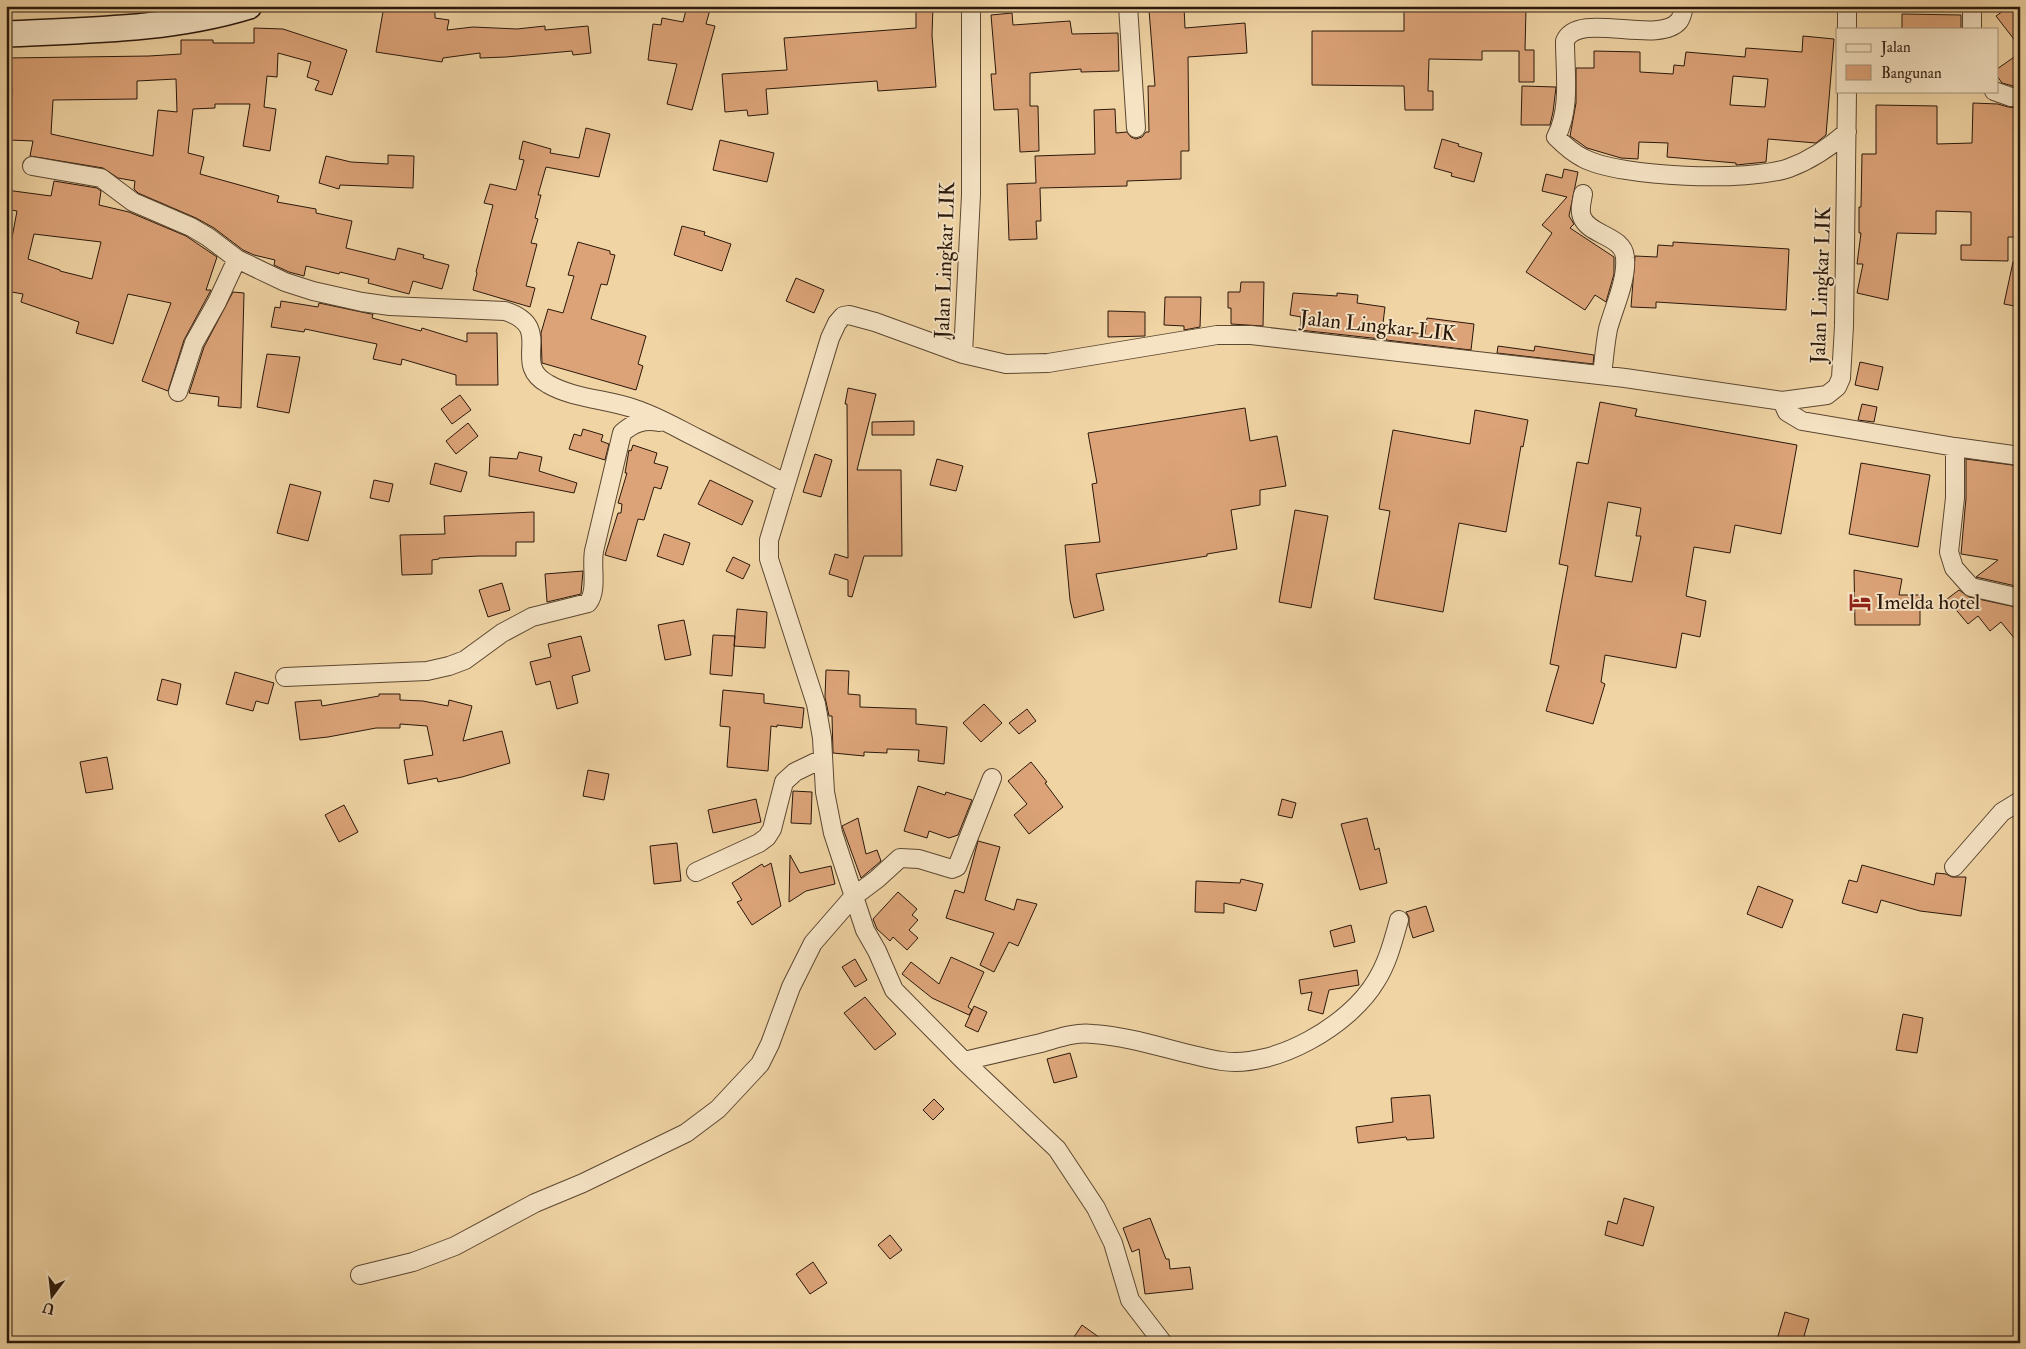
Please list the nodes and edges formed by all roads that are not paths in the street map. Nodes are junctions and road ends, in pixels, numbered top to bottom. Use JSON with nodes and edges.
{"nodes":[{"id":1,"x":249,"y":6,"type":"edge"},
{"id":2,"x":971,"y":6,"type":"edge"},
{"id":3,"x":1128,"y":6,"type":"edge"},
{"id":4,"x":1684,"y":6,"type":"edge"},
{"id":5,"x":1846,"y":6,"type":"edge"},
{"id":6,"x":1972,"y":6,"type":"edge"},
{"id":7,"x":1847,"y":28,"type":"edge"},
{"id":8,"x":1972,"y":28,"type":"edge"},
{"id":9,"x":6,"y":34,"type":"edge"},
{"id":10,"x":1847,"y":92,"type":"edge"},
{"id":11,"x":1997,"y":92,"type":"edge"},
{"id":12,"x":2020,"y":97,"type":"edge"},
{"id":13,"x":1136,"y":128,"type":"dead end"},
{"id":14,"x":1847,"y":132,"type":"junction"},
{"id":15,"x":32,"y":166,"type":"dead end"},
{"id":16,"x":1583,"y":194,"type":"dead end"},
{"id":17,"x":237,"y":260,"type":"junction"},
{"id":18,"x":963,"y":354,"type":"junction"},
{"id":19,"x":1602,"y":375,"type":"junction"},
{"id":20,"x":178,"y":392,"type":"dead end"},
{"id":21,"x":1782,"y":401,"type":"junction"},
{"id":22,"x":670,"y":424,"type":"junction"},
{"id":23,"x":1956,"y":447,"type":"junction"},
{"id":24,"x":2020,"y":456,"type":"edge"},
{"id":25,"x":785,"y":483,"type":"junction"},
{"id":26,"x":2020,"y":598,"type":"edge"},
{"id":27,"x":285,"y":677,"type":"dead end"},
{"id":28,"x":822,"y":759,"type":"junction"},
{"id":29,"x":992,"y":778,"type":"dead end"},
{"id":30,"x":2020,"y":801,"type":"edge"},
{"id":31,"x":1954,"y":867,"type":"dead end"},
{"id":32,"x":696,"y":872,"type":"dead end"},
{"id":33,"x":853,"y":897,"type":"junction"},
{"id":34,"x":1398,"y":920,"type":"dead end"},
{"id":35,"x":964,"y":1061,"type":"junction"},
{"id":36,"x":360,"y":1275,"type":"dead end"},
{"id":37,"x":1163,"y":1343,"type":"edge"}],
"edges":[{"from":1,"to":9,"type":"street"},
{"from":2,"to":18,"type":"street","name":"Jalan Lingkar LIK"},
{"from":3,"to":13,"type":"street"},
{"from":4,"to":14,"type":"street"},
{"from":5,"to":7,"type":"street"},
{"from":6,"to":8,"type":"street"},
{"from":10,"to":14,"type":"street","name":"Jalan Lingkar LIK"},
{"from":11,"to":12,"type":"street"},
{"from":14,"to":21,"type":"street","name":"Jalan Lingkar LIK"},
{"from":15,"to":17,"type":"street"},
{"from":16,"to":19,"type":"street"},
{"from":17,"to":20,"type":"street"},
{"from":17,"to":22,"type":"street"},
{"from":18,"to":19,"type":"street","name":"Jalan Lingkar LIK"},
{"from":18,"to":25,"type":"street"},
{"from":19,"to":21,"type":"street","name":"Jalan Lingkar LIK"},
{"from":21,"to":23,"type":"street"},
{"from":22,"to":25,"type":"street"},
{"from":22,"to":27,"type":"street"},
{"from":23,"to":24,"type":"street"},
{"from":23,"to":26,"type":"street"},
{"from":25,"to":28,"type":"street"},
{"from":28,"to":32,"type":"street"},
{"from":28,"to":33,"type":"street"},
{"from":29,"to":33,"type":"street"},
{"from":30,"to":31,"type":"street"},
{"from":33,"to":35,"type":"street"},
{"from":33,"to":36,"type":"street"},
{"from":34,"to":35,"type":"street"},
{"from":35,"to":37,"type":"street"}]}
